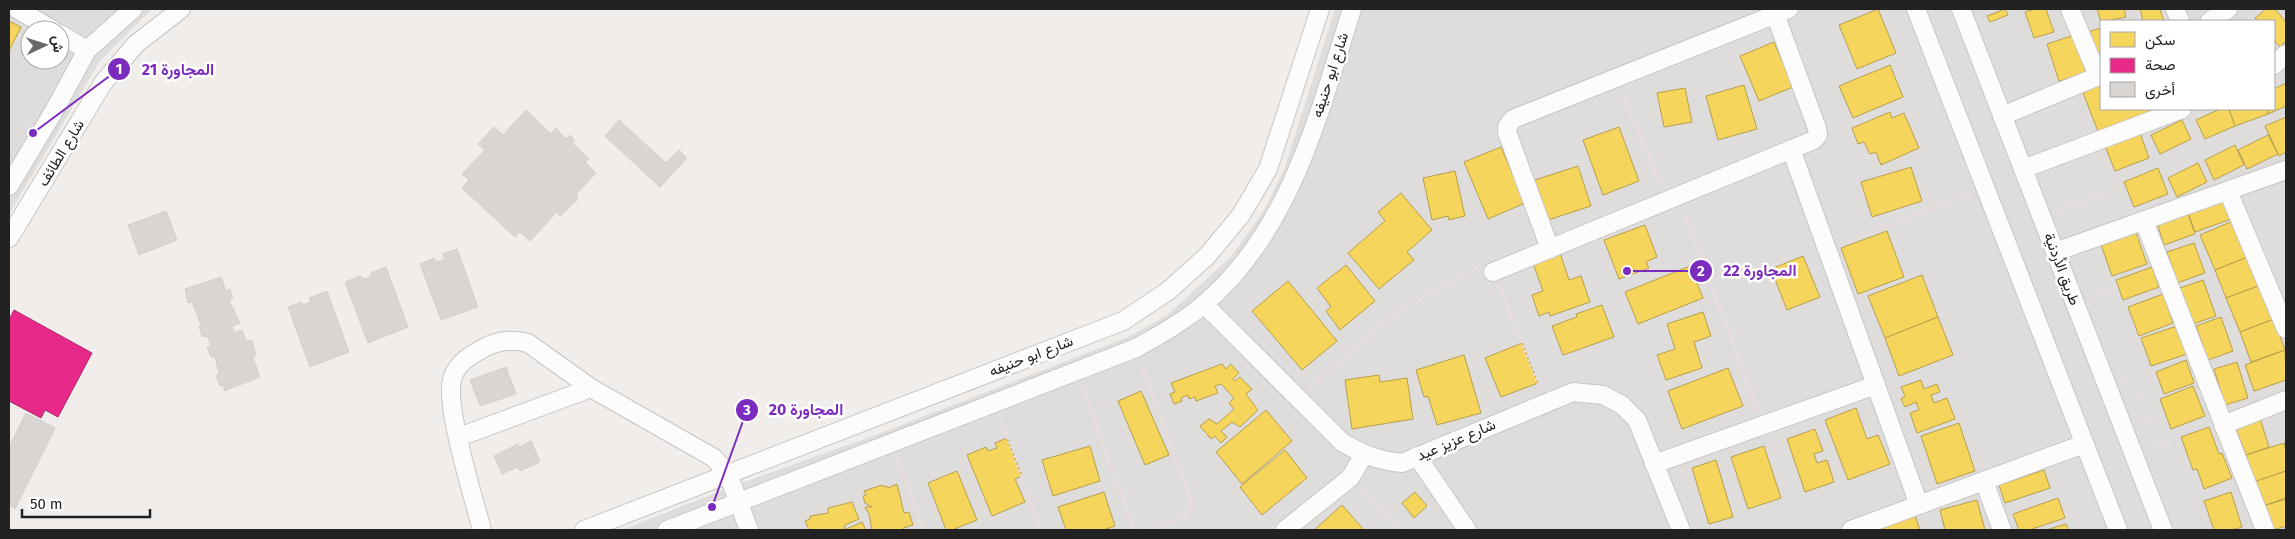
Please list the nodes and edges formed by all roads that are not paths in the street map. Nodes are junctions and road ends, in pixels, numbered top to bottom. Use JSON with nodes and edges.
{"nodes":[{"id":1,"x":17,"y":9,"type":"edge"},
{"id":2,"x":133,"y":9,"type":"edge"},
{"id":3,"x":181,"y":9,"type":"edge"},
{"id":4,"x":1320,"y":9,"type":"edge"},
{"id":5,"x":1352,"y":9,"type":"edge"},
{"id":6,"x":1916,"y":9,"type":"edge"},
{"id":7,"x":1961,"y":9,"type":"edge"},
{"id":8,"x":2070,"y":9,"type":"edge"},
{"id":9,"x":2228,"y":9,"type":"edge"},
{"id":10,"x":1782,"y":12,"type":"edge"},
{"id":11,"x":36,"y":20,"type":"edge"},
{"id":12,"x":2212,"y":20,"type":"edge"},
{"id":13,"x":70,"y":40,"type":"edge"},
{"id":14,"x":87,"y":50,"type":"junction"},
{"id":15,"x":2286,"y":54,"type":"edge"},
{"id":16,"x":2275,"y":63,"type":"edge"},
{"id":17,"x":2100,"y":75,"type":"edge"},
{"id":18,"x":2179,"y":110,"type":"edge"},
{"id":19,"x":2002,"y":116,"type":"junction"},
{"id":20,"x":1791,"y":149,"type":"junction"},
{"id":21,"x":2023,"y":169,"type":"junction"},
{"id":22,"x":2286,"y":170,"type":"edge"},
{"id":23,"x":9,"y":186,"type":"edge"},
{"id":24,"x":2228,"y":191,"type":"junction"},
{"id":25,"x":2144,"y":220,"type":"junction"},
{"id":26,"x":9,"y":237,"type":"edge"},
{"id":27,"x":1550,"y":249,"type":"junction"},
{"id":28,"x":2055,"y":252,"type":"junction"},
{"id":29,"x":1494,"y":272,"type":"road end"},
{"id":30,"x":2280,"y":295,"type":"edge"},
{"id":31,"x":1204,"y":304,"type":"junction"},
{"id":32,"x":2286,"y":329,"type":"edge"},
{"id":33,"x":1876,"y":385,"type":"junction"},
{"id":34,"x":591,"y":388,"type":"junction"},
{"id":35,"x":2286,"y":400,"type":"edge"},
{"id":36,"x":2223,"y":425,"type":"junction"},
{"id":37,"x":459,"y":437,"type":"junction"},
{"id":38,"x":2084,"y":444,"type":"junction"},
{"id":39,"x":1364,"y":455,"type":"junction"},
{"id":40,"x":1418,"y":456,"type":"junction"},
{"id":41,"x":1654,"y":464,"type":"junction"},
{"id":42,"x":728,"y":474,"type":"junction"},
{"id":43,"x":1984,"y":481,"type":"junction"},
{"id":44,"x":738,"y":502,"type":"junction"},
{"id":45,"x":1919,"y":505,"type":"junction"},
{"id":46,"x":482,"y":530,"type":"edge"},
{"id":47,"x":584,"y":530,"type":"edge"},
{"id":48,"x":667,"y":530,"type":"edge"},
{"id":49,"x":749,"y":530,"type":"edge"},
{"id":50,"x":1285,"y":530,"type":"edge"},
{"id":51,"x":1467,"y":530,"type":"edge"},
{"id":52,"x":1681,"y":530,"type":"edge"},
{"id":53,"x":1851,"y":530,"type":"edge"},
{"id":54,"x":2002,"y":530,"type":"edge"},
{"id":55,"x":2118,"y":530,"type":"edge"},
{"id":56,"x":2163,"y":530,"type":"edge"},
{"id":57,"x":2265,"y":530,"type":"edge"}],
"edges":[{"from":1,"to":11,"type":"street"},
{"from":2,"to":14,"type":"street","name":"شارع الطائف"},
{"from":3,"to":26,"type":"street","name":"شارع الطائف"},
{"from":4,"to":42,"type":"street","name":"شارع ابو حنيفه"},
{"from":5,"to":31,"type":"street","name":"شارع ابو حنيفه"},
{"from":6,"to":38,"type":"street"},
{"from":7,"to":19,"type":"street","name":"طريق الأردنية"},
{"from":8,"to":17,"type":"street"},
{"from":9,"to":12,"type":"street"},
{"from":10,"to":20,"type":"street"},
{"from":10,"to":27,"type":"street"},
{"from":13,"to":14,"type":"street"},
{"from":14,"to":23,"type":"street","name":"شارع الطائف"},
{"from":15,"to":16,"type":"street"},
{"from":17,"to":19,"type":"street"},
{"from":18,"to":21,"type":"street"},
{"from":19,"to":21,"type":"street","name":"طريق الأردنية"},
{"from":20,"to":27,"type":"street"},
{"from":20,"to":33,"type":"street"},
{"from":21,"to":28,"type":"street","name":"طريق الأردنية"},
{"from":22,"to":24,"type":"street"},
{"from":24,"to":25,"type":"street"},
{"from":24,"to":30,"type":"street"},
{"from":25,"to":28,"type":"street"},
{"from":25,"to":36,"type":"street"},
{"from":27,"to":29,"type":"street"},
{"from":28,"to":56,"type":"street","name":"طريق الأردنية"},
{"from":30,"to":32,"type":"street"},
{"from":31,"to":39,"type":"street","name":"شارع عزيز عيد"},
{"from":31,"to":44,"type":"street","name":"شارع ابو حنيفه"},
{"from":33,"to":41,"type":"street"},
{"from":33,"to":45,"type":"street"},
{"from":34,"to":37,"type":"street"},
{"from":34,"to":37,"type":"street"},
{"from":34,"to":42,"type":"street"},
{"from":35,"to":36,"type":"street"},
{"from":36,"to":57,"type":"street"},
{"from":37,"to":46,"type":"street"},
{"from":38,"to":43,"type":"street"},
{"from":38,"to":55,"type":"street"},
{"from":39,"to":40,"type":"street","name":"شارع عزيز عيد"},
{"from":39,"to":50,"type":"street"},
{"from":40,"to":41,"type":"street","name":"شارع عزيز عيد"},
{"from":40,"to":51,"type":"street"},
{"from":41,"to":52,"type":"street","name":"شارع عزيز عيد"},
{"from":42,"to":44,"type":"street"},
{"from":42,"to":47,"type":"street","name":"شارع ابو حنيفه"},
{"from":43,"to":45,"type":"street"},
{"from":43,"to":54,"type":"street"},
{"from":44,"to":48,"type":"street","name":"شارع ابو حنيفه"},
{"from":44,"to":49,"type":"street"},
{"from":45,"to":53,"type":"street"}]}
